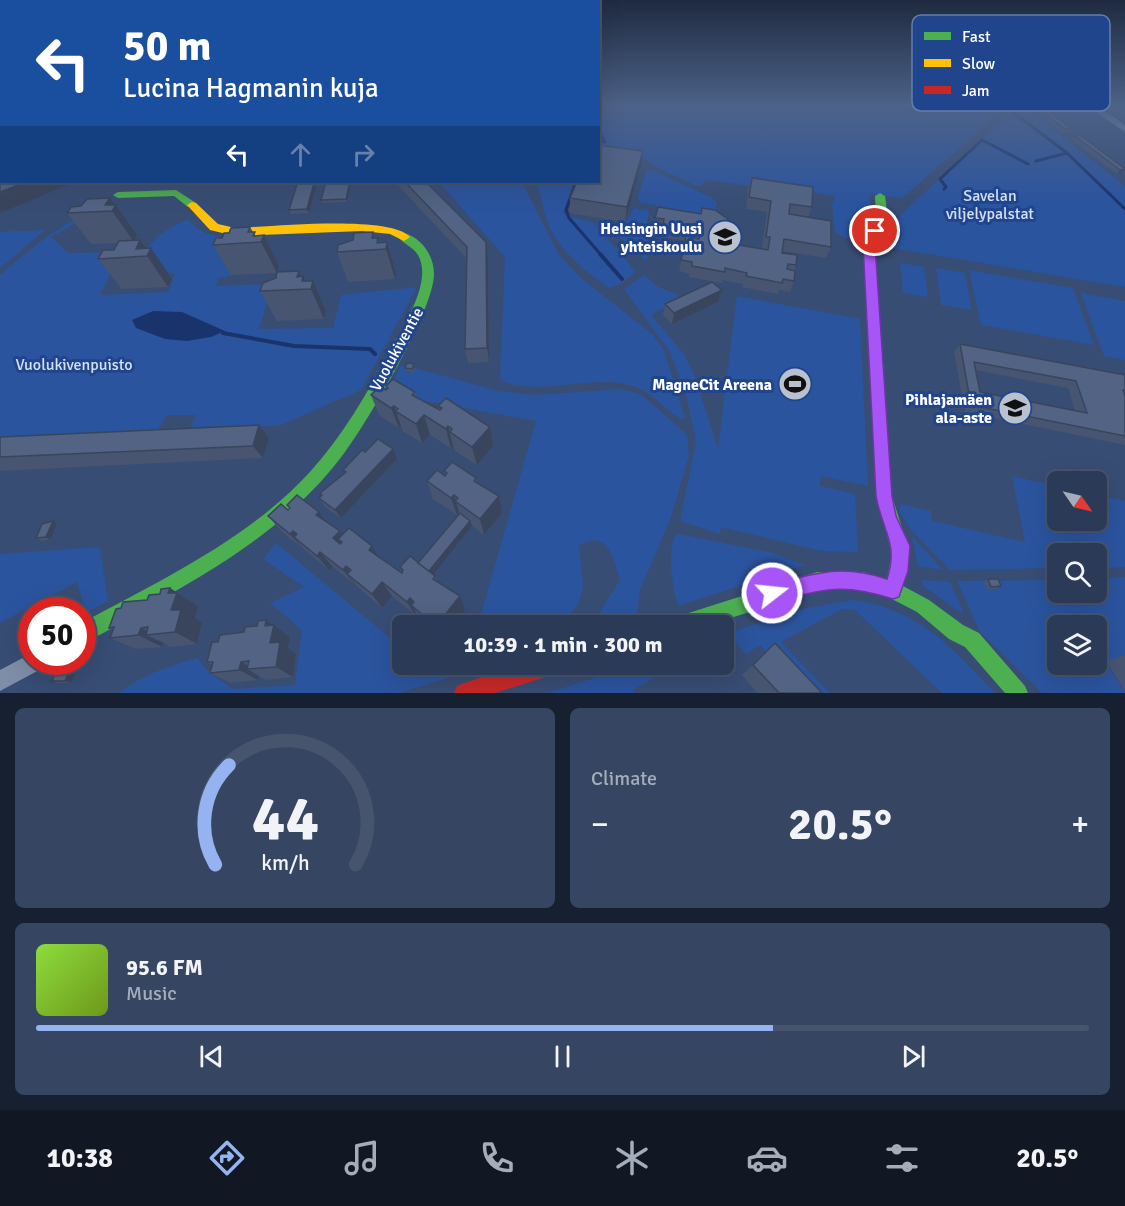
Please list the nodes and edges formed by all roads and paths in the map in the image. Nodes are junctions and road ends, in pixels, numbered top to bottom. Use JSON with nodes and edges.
{"nodes":[{"id":1,"x":118,"y":195,"type":"dead end"},
{"id":2,"x":880,"y":196,"type":"dead end"},
{"id":3,"x":893,"y":590,"type":"junction"},
{"id":4,"x":710,"y":615,"type":"edge"},
{"id":5,"x":96,"y":626,"type":"edge"},
{"id":6,"x":18,"y":671,"type":"edge"},
{"id":7,"x":520,"y":675,"type":"edge"},
{"id":8,"x":0,"y":681,"type":"edge"},
{"id":9,"x":464,"y":693,"type":"edge"},
{"id":10,"x":1018,"y":693,"type":"edge"}],
"edges":[{"from":1,"to":5,"type":"street","name":"Vuolukiventie"},
{"from":2,"to":3,"type":"street"},
{"from":3,"to":4,"type":"street"},
{"from":3,"to":10,"type":"street"},
{"from":6,"to":8,"type":"street"},
{"from":7,"to":9,"type":"street"}]}
